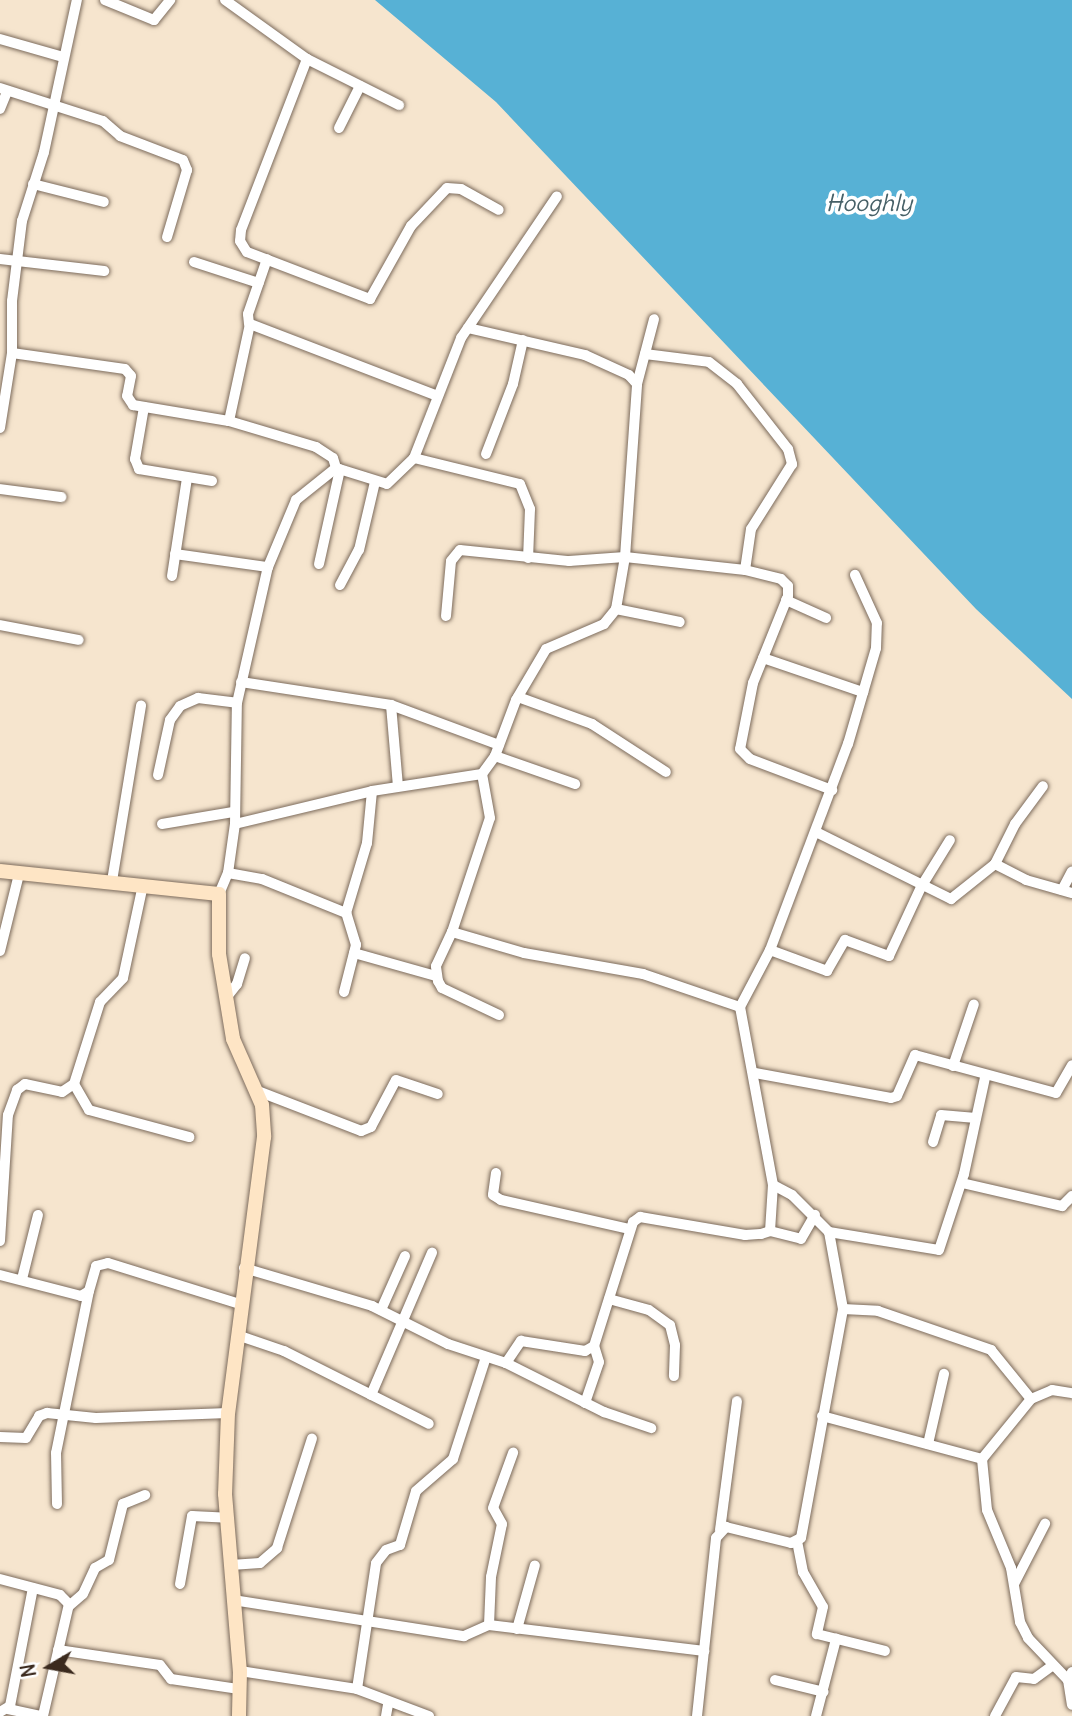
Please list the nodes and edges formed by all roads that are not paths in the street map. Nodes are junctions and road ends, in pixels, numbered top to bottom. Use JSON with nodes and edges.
{"nodes":[{"id":1,"x":77,"y":0,"type":"edge"},
{"id":2,"x":104,"y":0,"type":"edge"},
{"id":3,"x":170,"y":0,"type":"edge"},
{"id":4,"x":225,"y":0,"type":"edge"},
{"id":5,"x":0,"y":39,"type":"edge"},
{"id":6,"x":63,"y":57,"type":"junction"},
{"id":7,"x":307,"y":60,"type":"junction"},
{"id":8,"x":360,"y":86,"type":"junction"},
{"id":9,"x":3,"y":90,"type":"edge"},
{"id":10,"x":399,"y":105,"type":"dead end"},
{"id":11,"x":53,"y":106,"type":"junction"},
{"id":12,"x":0,"y":109,"type":"edge"},
{"id":13,"x":339,"y":128,"type":"dead end"},
{"id":14,"x":33,"y":184,"type":"junction"},
{"id":15,"x":557,"y":196,"type":"dead end"},
{"id":16,"x":104,"y":202,"type":"dead end"},
{"id":17,"x":499,"y":210,"type":"dead end"},
{"id":18,"x":167,"y":237,"type":"dead end"},
{"id":19,"x":0,"y":259,"type":"edge"},
{"id":20,"x":267,"y":259,"type":"junction"},
{"id":21,"x":15,"y":262,"type":"junction"},
{"id":22,"x":194,"y":262,"type":"dead end"},
{"id":23,"x":104,"y":271,"type":"dead end"},
{"id":24,"x":259,"y":284,"type":"junction"},
{"id":25,"x":654,"y":319,"type":"dead end"},
{"id":26,"x":249,"y":324,"type":"junction"},
{"id":27,"x":468,"y":328,"type":"junction"},
{"id":28,"x":523,"y":340,"type":"junction"},
{"id":29,"x":12,"y":353,"type":"junction"},
{"id":30,"x":645,"y":354,"type":"junction"},
{"id":31,"x":4,"y":377,"type":"edge"},
{"id":32,"x":637,"y":384,"type":"junction"},
{"id":33,"x":438,"y":396,"type":"junction"},
{"id":34,"x":144,"y":407,"type":"junction"},
{"id":35,"x":229,"y":421,"type":"junction"},
{"id":36,"x":0,"y":428,"type":"edge"},
{"id":37,"x":486,"y":454,"type":"dead end"},
{"id":38,"x":414,"y":458,"type":"junction"},
{"id":39,"x":338,"y":469,"type":"junction"},
{"id":40,"x":187,"y":478,"type":"junction"},
{"id":41,"x":212,"y":481,"type":"dead end"},
{"id":42,"x":375,"y":482,"type":"junction"},
{"id":43,"x":0,"y":489,"type":"edge"},
{"id":44,"x":61,"y":497,"type":"dead end"},
{"id":45,"x":175,"y":554,"type":"junction"},
{"id":46,"x":625,"y":557,"type":"junction"},
{"id":47,"x":528,"y":558,"type":"junction"},
{"id":48,"x":319,"y":564,"type":"dead end"},
{"id":49,"x":268,"y":567,"type":"junction"},
{"id":50,"x":745,"y":570,"type":"junction"},
{"id":51,"x":855,"y":575,"type":"dead end"},
{"id":52,"x":172,"y":576,"type":"dead end"},
{"id":53,"x":340,"y":584,"type":"dead end"},
{"id":54,"x":786,"y":600,"type":"junction"},
{"id":55,"x":616,"y":609,"type":"junction"},
{"id":56,"x":446,"y":616,"type":"dead end"},
{"id":57,"x":826,"y":618,"type":"dead end"},
{"id":58,"x":680,"y":622,"type":"dead end"},
{"id":59,"x":0,"y":625,"type":"edge"},
{"id":60,"x":79,"y":640,"type":"dead end"},
{"id":61,"x":763,"y":658,"type":"junction"},
{"id":62,"x":240,"y":682,"type":"junction"},
{"id":63,"x":863,"y":692,"type":"junction"},
{"id":64,"x":518,"y":697,"type":"junction"},
{"id":65,"x":237,"y":703,"type":"junction"},
{"id":66,"x":141,"y":705,"type":"dead end"},
{"id":67,"x":391,"y":705,"type":"junction"},
{"id":68,"x":499,"y":745,"type":"junction"},
{"id":69,"x":495,"y":756,"type":"junction"},
{"id":70,"x":666,"y":772,"type":"dead end"},
{"id":71,"x":482,"y":774,"type":"junction"},
{"id":72,"x":158,"y":775,"type":"dead end"},
{"id":73,"x":575,"y":784,"type":"dead end"},
{"id":74,"x":398,"y":786,"type":"junction"},
{"id":75,"x":1043,"y":786,"type":"dead end"},
{"id":76,"x":832,"y":790,"type":"junction"},
{"id":77,"x":372,"y":791,"type":"junction"},
{"id":78,"x":233,"y":812,"type":"junction"},
{"id":79,"x":162,"y":824,"type":"dead end"},
{"id":80,"x":235,"y":824,"type":"junction"},
{"id":81,"x":816,"y":832,"type":"junction"},
{"id":82,"x":950,"y":840,"type":"dead end"},
{"id":83,"x":995,"y":864,"type":"junction"},
{"id":84,"x":0,"y":871,"type":"edge"},
{"id":85,"x":1072,"y":871,"type":"edge"},
{"id":86,"x":228,"y":873,"type":"junction"},
{"id":87,"x":19,"y":874,"type":"junction"},
{"id":88,"x":112,"y":881,"type":"junction"},
{"id":89,"x":143,"y":885,"type":"junction"},
{"id":90,"x":921,"y":887,"type":"junction"},
{"id":91,"x":1067,"y":891,"type":"edge"},
{"id":92,"x":219,"y":894,"type":"junction"},
{"id":93,"x":346,"y":913,"type":"junction"},
{"id":94,"x":452,"y":932,"type":"junction"},
{"id":95,"x":770,"y":950,"type":"junction"},
{"id":96,"x":0,"y":951,"type":"edge"},
{"id":97,"x":354,"y":953,"type":"junction"},
{"id":98,"x":246,"y":958,"type":"dead end"},
{"id":99,"x":436,"y":976,"type":"junction"},
{"id":100,"x":344,"y":992,"type":"dead end"},
{"id":101,"x":226,"y":999,"type":"junction"},
{"id":102,"x":974,"y":1004,"type":"dead end"},
{"id":103,"x":740,"y":1007,"type":"junction"},
{"id":104,"x":499,"y":1015,"type":"dead end"},
{"id":105,"x":1072,"y":1065,"type":"edge"},
{"id":106,"x":953,"y":1066,"type":"junction"},
{"id":107,"x":755,"y":1073,"type":"junction"},
{"id":108,"x":985,"y":1077,"type":"junction"},
{"id":109,"x":74,"y":1084,"type":"junction"},
{"id":110,"x":255,"y":1090,"type":"junction"},
{"id":111,"x":438,"y":1094,"type":"dead end"},
{"id":112,"x":976,"y":1118,"type":"junction"},
{"id":113,"x":189,"y":1137,"type":"dead end"},
{"id":114,"x":933,"y":1142,"type":"dead end"},
{"id":115,"x":495,"y":1173,"type":"dead end"},
{"id":116,"x":962,"y":1183,"type":"junction"},
{"id":117,"x":773,"y":1185,"type":"junction"},
{"id":118,"x":1072,"y":1196,"type":"edge"},
{"id":119,"x":38,"y":1215,"type":"dead end"},
{"id":120,"x":815,"y":1215,"type":"junction"},
{"id":121,"x":630,"y":1229,"type":"junction"},
{"id":122,"x":770,"y":1231,"type":"junction"},
{"id":123,"x":830,"y":1232,"type":"junction"},
{"id":124,"x":0,"y":1241,"type":"edge"},
{"id":125,"x":432,"y":1253,"type":"dead end"},
{"id":126,"x":405,"y":1256,"type":"dead end"},
{"id":127,"x":244,"y":1268,"type":"junction"},
{"id":128,"x":0,"y":1275,"type":"edge"},
{"id":129,"x":22,"y":1279,"type":"junction"},
{"id":130,"x":89,"y":1291,"type":"junction"},
{"id":131,"x":609,"y":1299,"type":"junction"},
{"id":132,"x":240,"y":1304,"type":"junction"},
{"id":133,"x":843,"y":1309,"type":"junction"},
{"id":134,"x":381,"y":1310,"type":"junction"},
{"id":135,"x":404,"y":1322,"type":"junction"},
{"id":136,"x":236,"y":1335,"type":"junction"},
{"id":137,"x":594,"y":1346,"type":"junction"},
{"id":138,"x":486,"y":1357,"type":"junction"},
{"id":139,"x":506,"y":1363,"type":"junction"},
{"id":140,"x":944,"y":1374,"type":"dead end"},
{"id":141,"x":674,"y":1376,"type":"dead end"},
{"id":142,"x":1072,"y":1393,"type":"edge"},
{"id":143,"x":371,"y":1395,"type":"junction"},
{"id":144,"x":1031,"y":1399,"type":"junction"},
{"id":145,"x":737,"y":1401,"type":"dead end"},
{"id":146,"x":585,"y":1403,"type":"junction"},
{"id":147,"x":228,"y":1413,"type":"junction"},
{"id":148,"x":64,"y":1415,"type":"junction"},
{"id":149,"x":822,"y":1416,"type":"junction"},
{"id":150,"x":429,"y":1424,"type":"dead end"},
{"id":151,"x":651,"y":1428,"type":"dead end"},
{"id":152,"x":0,"y":1437,"type":"edge"},
{"id":153,"x":312,"y":1438,"type":"dead end"},
{"id":154,"x":928,"y":1444,"type":"junction"},
{"id":155,"x":513,"y":1453,"type":"dead end"},
{"id":156,"x":982,"y":1459,"type":"junction"},
{"id":157,"x":145,"y":1495,"type":"dead end"},
{"id":158,"x":57,"y":1504,"type":"dead end"},
{"id":159,"x":227,"y":1518,"type":"junction"},
{"id":160,"x":1045,"y":1524,"type":"dead end"},
{"id":161,"x":720,"y":1530,"type":"junction"},
{"id":162,"x":797,"y":1541,"type":"junction"},
{"id":163,"x":231,"y":1565,"type":"junction"},
{"id":164,"x":535,"y":1565,"type":"dead end"},
{"id":165,"x":0,"y":1579,"type":"edge"},
{"id":166,"x":180,"y":1584,"type":"dead end"},
{"id":167,"x":1014,"y":1584,"type":"junction"},
{"id":168,"x":33,"y":1588,"type":"junction"},
{"id":169,"x":233,"y":1600,"type":"junction"},
{"id":170,"x":69,"y":1606,"type":"junction"},
{"id":171,"x":369,"y":1623,"type":"junction"},
{"id":172,"x":489,"y":1625,"type":"junction"},
{"id":173,"x":517,"y":1629,"type":"junction"},
{"id":174,"x":836,"y":1639,"type":"junction"},
{"id":175,"x":58,"y":1650,"type":"junction"},
{"id":176,"x":704,"y":1651,"type":"junction"},
{"id":177,"x":885,"y":1651,"type":"dead end"},
{"id":178,"x":1052,"y":1666,"type":"junction"},
{"id":179,"x":240,"y":1671,"type":"junction"},
{"id":180,"x":1070,"y":1676,"type":"edge"},
{"id":181,"x":775,"y":1680,"type":"dead end"},
{"id":182,"x":239,"y":1689,"type":"junction"},
{"id":183,"x":357,"y":1689,"type":"junction"},
{"id":184,"x":824,"y":1692,"type":"junction"},
{"id":185,"x":388,"y":1704,"type":"junction"},
{"id":186,"x":1072,"y":1705,"type":"edge"},
{"id":187,"x":4,"y":1710,"type":"edge"},
{"id":188,"x":42,"y":1716,"type":"edge"},
{"id":189,"x":239,"y":1716,"type":"edge"},
{"id":190,"x":386,"y":1716,"type":"edge"},
{"id":191,"x":429,"y":1716,"type":"edge"},
{"id":192,"x":697,"y":1716,"type":"edge"},
{"id":193,"x":816,"y":1716,"type":"edge"},
{"id":194,"x":995,"y":1716,"type":"edge"}],
"edges":[{"from":1,"to":6,"type":"street"},
{"from":2,"to":3,"type":"street"},
{"from":4,"to":7,"type":"street"},
{"from":5,"to":6,"type":"street"},
{"from":6,"to":11,"type":"street"},
{"from":7,"to":8,"type":"street"},
{"from":7,"to":20,"type":"street"},
{"from":8,"to":10,"type":"street"},
{"from":8,"to":13,"type":"street"},
{"from":9,"to":11,"type":"street"},
{"from":9,"to":12,"type":"street"},
{"from":11,"to":14,"type":"street"},
{"from":11,"to":18,"type":"street"},
{"from":14,"to":16,"type":"street"},
{"from":14,"to":21,"type":"street"},
{"from":15,"to":27,"type":"street"},
{"from":17,"to":20,"type":"street"},
{"from":19,"to":21,"type":"street"},
{"from":20,"to":24,"type":"street"},
{"from":21,"to":23,"type":"street"},
{"from":21,"to":29,"type":"street"},
{"from":22,"to":24,"type":"street"},
{"from":24,"to":26,"type":"street"},
{"from":25,"to":30,"type":"street"},
{"from":26,"to":33,"type":"street"},
{"from":26,"to":35,"type":"street"},
{"from":27,"to":28,"type":"street"},
{"from":27,"to":33,"type":"street"},
{"from":28,"to":32,"type":"street"},
{"from":28,"to":37,"type":"street"},
{"from":29,"to":31,"type":"street"},
{"from":29,"to":34,"type":"street"},
{"from":30,"to":32,"type":"street"},
{"from":30,"to":50,"type":"street"},
{"from":31,"to":36,"type":"street"},
{"from":32,"to":46,"type":"street"},
{"from":33,"to":38,"type":"street"},
{"from":34,"to":35,"type":"street"},
{"from":34,"to":40,"type":"street"},
{"from":35,"to":39,"type":"street"},
{"from":38,"to":42,"type":"street"},
{"from":38,"to":47,"type":"street"},
{"from":39,"to":42,"type":"street"},
{"from":39,"to":48,"type":"street"},
{"from":39,"to":49,"type":"street"},
{"from":40,"to":41,"type":"street"},
{"from":40,"to":45,"type":"street"},
{"from":42,"to":53,"type":"street"},
{"from":43,"to":44,"type":"street"},
{"from":45,"to":49,"type":"street"},
{"from":45,"to":52,"type":"street"},
{"from":46,"to":47,"type":"street"},
{"from":46,"to":50,"type":"street"},
{"from":46,"to":55,"type":"street"},
{"from":47,"to":56,"type":"street"},
{"from":49,"to":62,"type":"street"},
{"from":50,"to":54,"type":"street"},
{"from":51,"to":63,"type":"street"},
{"from":54,"to":57,"type":"street"},
{"from":54,"to":61,"type":"street"},
{"from":55,"to":58,"type":"street"},
{"from":55,"to":64,"type":"street"},
{"from":59,"to":60,"type":"street"},
{"from":61,"to":63,"type":"street"},
{"from":61,"to":76,"type":"street"},
{"from":62,"to":65,"type":"street"},
{"from":62,"to":67,"type":"street"},
{"from":63,"to":76,"type":"street"},
{"from":64,"to":68,"type":"street"},
{"from":64,"to":70,"type":"street"},
{"from":65,"to":72,"type":"street"},
{"from":65,"to":78,"type":"street"},
{"from":66,"to":88,"type":"street"},
{"from":67,"to":68,"type":"street"},
{"from":67,"to":74,"type":"street"},
{"from":68,"to":69,"type":"street"},
{"from":69,"to":71,"type":"street"},
{"from":69,"to":73,"type":"street"},
{"from":71,"to":74,"type":"street"},
{"from":71,"to":94,"type":"street"},
{"from":74,"to":77,"type":"street"},
{"from":75,"to":83,"type":"street"},
{"from":76,"to":81,"type":"street"},
{"from":77,"to":80,"type":"street"},
{"from":77,"to":93,"type":"street"},
{"from":78,"to":79,"type":"street"},
{"from":78,"to":80,"type":"street"},
{"from":80,"to":86,"type":"street"},
{"from":81,"to":90,"type":"street"},
{"from":81,"to":95,"type":"street"},
{"from":82,"to":90,"type":"street"},
{"from":83,"to":90,"type":"street"},
{"from":83,"to":91,"type":"street"},
{"from":84,"to":87,"type":"street"},
{"from":85,"to":91,"type":"street"},
{"from":86,"to":92,"type":"street"},
{"from":86,"to":93,"type":"street"},
{"from":87,"to":88,"type":"street"},
{"from":87,"to":96,"type":"street"},
{"from":88,"to":89,"type":"street"},
{"from":89,"to":92,"type":"street"},
{"from":89,"to":109,"type":"street"},
{"from":90,"to":95,"type":"street"},
{"from":92,"to":101,"type":"street"},
{"from":93,"to":97,"type":"street"},
{"from":94,"to":99,"type":"street"},
{"from":94,"to":103,"type":"street"},
{"from":95,"to":103,"type":"street"},
{"from":97,"to":99,"type":"street"},
{"from":97,"to":100,"type":"street"},
{"from":98,"to":101,"type":"street"},
{"from":99,"to":104,"type":"street"},
{"from":101,"to":110,"type":"street"},
{"from":102,"to":106,"type":"street"},
{"from":103,"to":107,"type":"street"},
{"from":105,"to":108,"type":"street"},
{"from":106,"to":107,"type":"street"},
{"from":106,"to":108,"type":"street"},
{"from":107,"to":117,"type":"street"},
{"from":108,"to":112,"type":"street"},
{"from":109,"to":113,"type":"street"},
{"from":109,"to":124,"type":"street"},
{"from":110,"to":111,"type":"street"},
{"from":110,"to":127,"type":"street"},
{"from":112,"to":114,"type":"street"},
{"from":112,"to":116,"type":"street"},
{"from":115,"to":121,"type":"street"},
{"from":116,"to":118,"type":"street"},
{"from":116,"to":123,"type":"street"},
{"from":117,"to":120,"type":"street"},
{"from":117,"to":122,"type":"street"},
{"from":119,"to":129,"type":"street"},
{"from":120,"to":122,"type":"street"},
{"from":120,"to":123,"type":"street"},
{"from":121,"to":122,"type":"street"},
{"from":121,"to":131,"type":"street"},
{"from":123,"to":133,"type":"street"},
{"from":125,"to":135,"type":"street"},
{"from":126,"to":134,"type":"street"},
{"from":127,"to":132,"type":"street"},
{"from":127,"to":134,"type":"street"},
{"from":128,"to":129,"type":"street"},
{"from":129,"to":130,"type":"street"},
{"from":130,"to":132,"type":"street"},
{"from":130,"to":148,"type":"street"},
{"from":131,"to":137,"type":"street"},
{"from":131,"to":141,"type":"street"},
{"from":132,"to":136,"type":"street"},
{"from":133,"to":144,"type":"street"},
{"from":133,"to":149,"type":"street"},
{"from":134,"to":135,"type":"street"},
{"from":135,"to":138,"type":"street"},
{"from":135,"to":143,"type":"street"},
{"from":136,"to":143,"type":"street"},
{"from":136,"to":147,"type":"street"},
{"from":137,"to":139,"type":"street"},
{"from":137,"to":146,"type":"street"},
{"from":138,"to":139,"type":"street"},
{"from":138,"to":171,"type":"street"},
{"from":139,"to":146,"type":"street"},
{"from":140,"to":154,"type":"street"},
{"from":142,"to":144,"type":"street"},
{"from":143,"to":150,"type":"street"},
{"from":144,"to":156,"type":"street"},
{"from":145,"to":161,"type":"street"},
{"from":146,"to":151,"type":"street"},
{"from":147,"to":148,"type":"street"},
{"from":147,"to":159,"type":"street"},
{"from":148,"to":152,"type":"street"},
{"from":148,"to":158,"type":"street"},
{"from":149,"to":154,"type":"street"},
{"from":149,"to":162,"type":"street"},
{"from":153,"to":163,"type":"street"},
{"from":154,"to":156,"type":"street"},
{"from":155,"to":172,"type":"street"},
{"from":156,"to":167,"type":"street"},
{"from":157,"to":170,"type":"street"},
{"from":159,"to":163,"type":"street"},
{"from":159,"to":166,"type":"street"},
{"from":160,"to":167,"type":"street"},
{"from":161,"to":162,"type":"street"},
{"from":161,"to":176,"type":"street"},
{"from":162,"to":174,"type":"street"},
{"from":163,"to":169,"type":"street"},
{"from":164,"to":173,"type":"street"},
{"from":165,"to":168,"type":"street"},
{"from":167,"to":178,"type":"street"},
{"from":168,"to":170,"type":"street"},
{"from":168,"to":187,"type":"street"},
{"from":169,"to":171,"type":"street"},
{"from":169,"to":179,"type":"street"},
{"from":170,"to":175,"type":"street"},
{"from":171,"to":172,"type":"street"},
{"from":171,"to":183,"type":"street"},
{"from":172,"to":173,"type":"street"},
{"from":173,"to":176,"type":"street"},
{"from":174,"to":177,"type":"street"},
{"from":174,"to":184,"type":"street"},
{"from":175,"to":182,"type":"street"},
{"from":175,"to":188,"type":"street"},
{"from":176,"to":192,"type":"street"},
{"from":178,"to":180,"type":"street"},
{"from":178,"to":194,"type":"street"},
{"from":179,"to":182,"type":"street"},
{"from":179,"to":183,"type":"street"},
{"from":180,"to":186,"type":"street"},
{"from":181,"to":184,"type":"street"},
{"from":182,"to":189,"type":"street"},
{"from":183,"to":185,"type":"street"},
{"from":184,"to":193,"type":"street"},
{"from":185,"to":190,"type":"street"},
{"from":185,"to":191,"type":"street"},
{"from":187,"to":188,"type":"street"}]}
